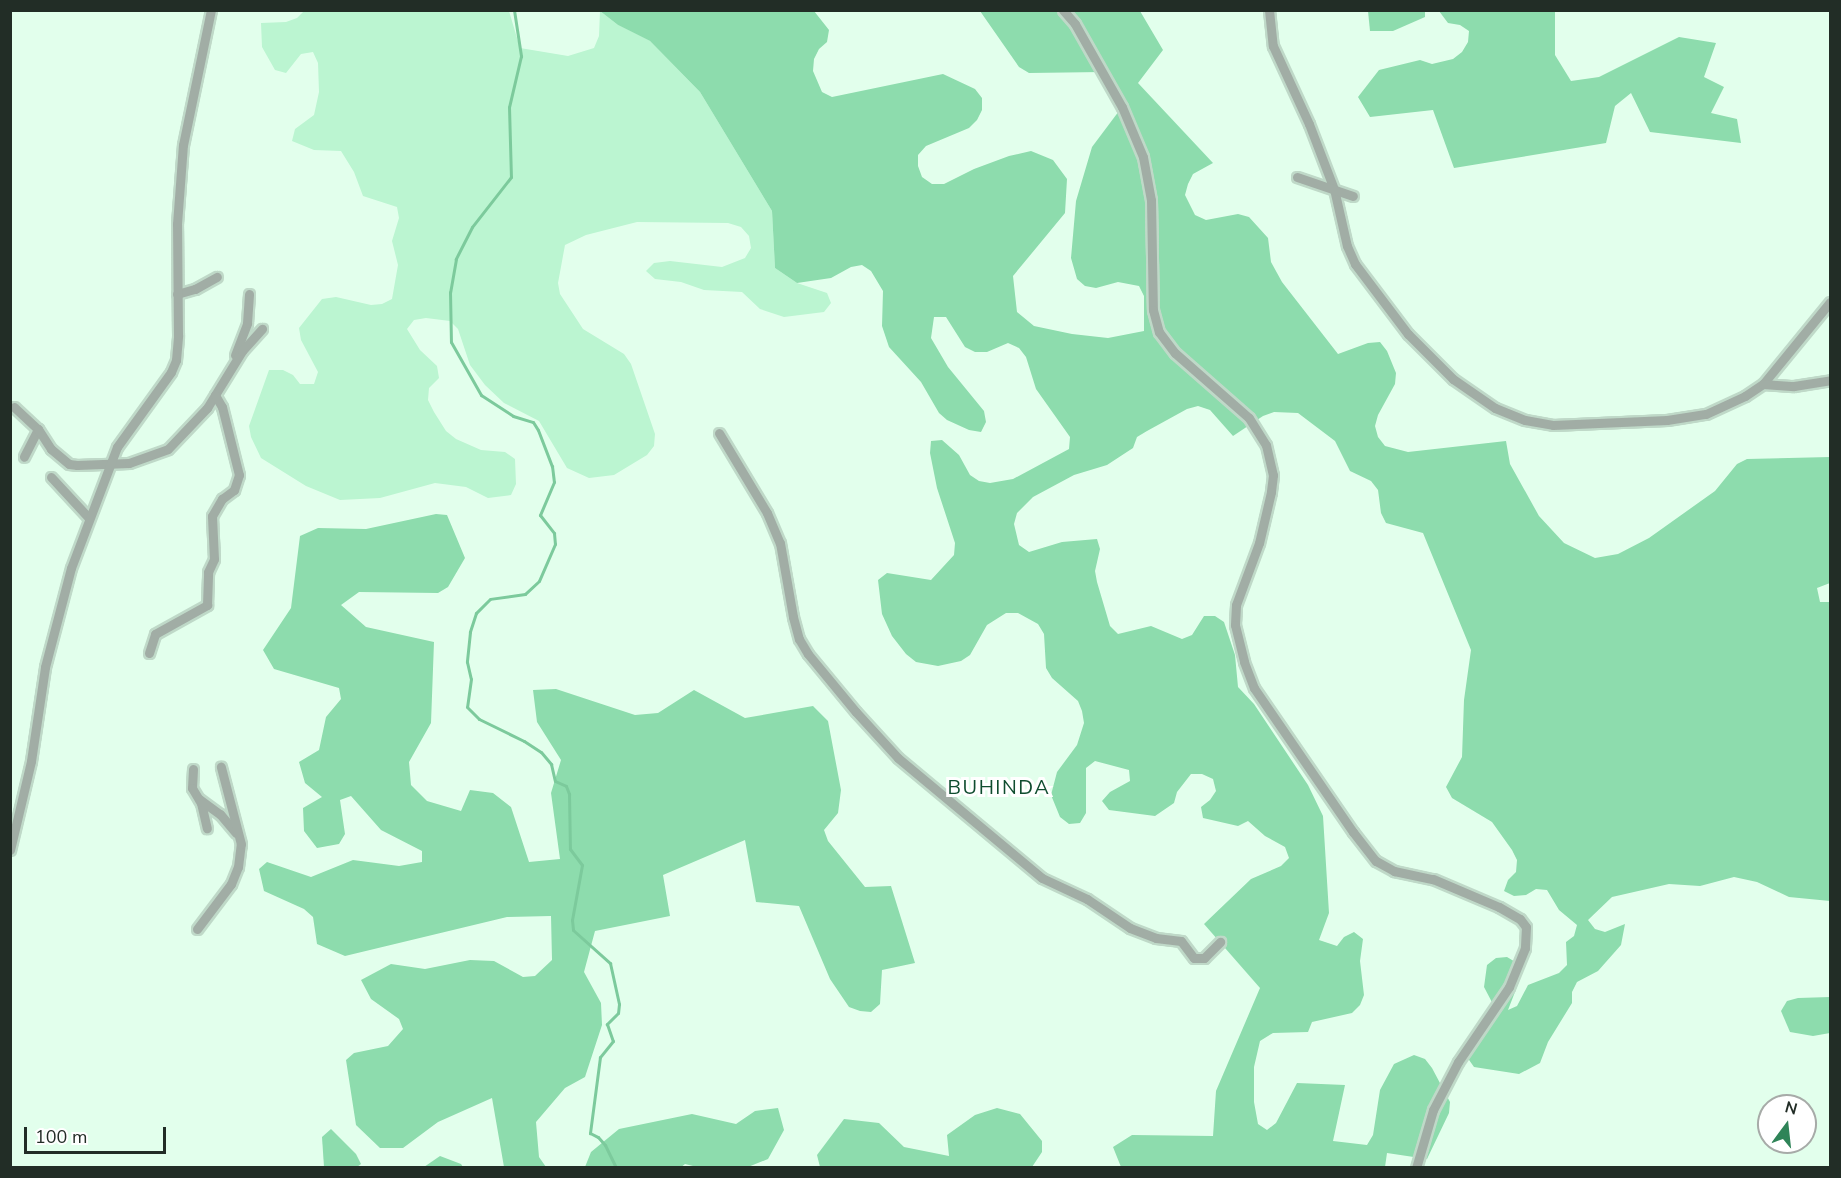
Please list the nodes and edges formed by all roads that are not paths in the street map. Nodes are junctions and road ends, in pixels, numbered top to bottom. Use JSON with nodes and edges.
{"nodes":[{"id":1,"x":211,"y":10,"type":"edge"},
{"id":2,"x":1064,"y":10,"type":"edge"},
{"id":3,"x":1269,"y":10,"type":"edge"},
{"id":4,"x":1296,"y":177,"type":"dead end"},
{"id":5,"x":1334,"y":189,"type":"junction"},
{"id":6,"x":1353,"y":196,"type":"dead end"},
{"id":7,"x":217,"y":277,"type":"dead end"},
{"id":8,"x":177,"y":294,"type":"junction"},
{"id":9,"x":249,"y":294,"type":"dead end"},
{"id":10,"x":1830,"y":302,"type":"edge"},
{"id":11,"x":262,"y":329,"type":"dead end"},
{"id":12,"x":232,"y":366,"type":"junction"},
{"id":13,"x":1830,"y":380,"type":"edge"},
{"id":14,"x":1762,"y":384,"type":"junction"},
{"id":15,"x":215,"y":395,"type":"junction"},
{"id":16,"x":14,"y":406,"type":"dead end"},
{"id":17,"x":38,"y":429,"type":"junction"},
{"id":18,"x":719,"y":433,"type":"dead end"},
{"id":19,"x":24,"y":457,"type":"dead end"},
{"id":20,"x":109,"y":465,"type":"junction"},
{"id":21,"x":51,"y":477,"type":"dead end"},
{"id":22,"x":88,"y":518,"type":"junction"},
{"id":23,"x":149,"y":653,"type":"dead end"},
{"id":24,"x":221,"y":767,"type":"dead end"},
{"id":25,"x":193,"y":769,"type":"dead end"},
{"id":26,"x":199,"y":799,"type":"junction"},
{"id":27,"x":207,"y":828,"type":"dead end"},
{"id":28,"x":241,"y":844,"type":"junction"},
{"id":29,"x":10,"y":850,"type":"edge"},
{"id":30,"x":197,"y":929,"type":"dead end"},
{"id":31,"x":1220,"y":942,"type":"dead end"},
{"id":32,"x":1416,"y":1167,"type":"edge"}],
"edges":[{"from":1,"to":8,"type":"street"},
{"from":2,"to":32,"type":"street"},
{"from":3,"to":5,"type":"street"},
{"from":4,"to":5,"type":"street"},
{"from":5,"to":6,"type":"street"},
{"from":5,"to":14,"type":"street"},
{"from":7,"to":8,"type":"street"},
{"from":8,"to":20,"type":"street"},
{"from":9,"to":12,"type":"street"},
{"from":10,"to":14,"type":"street"},
{"from":11,"to":12,"type":"street"},
{"from":12,"to":15,"type":"street"},
{"from":13,"to":14,"type":"street"},
{"from":15,"to":20,"type":"street"},
{"from":15,"to":23,"type":"street"},
{"from":16,"to":17,"type":"street"},
{"from":17,"to":19,"type":"street"},
{"from":17,"to":20,"type":"street"},
{"from":18,"to":31,"type":"street"},
{"from":20,"to":22,"type":"street"},
{"from":21,"to":22,"type":"street"},
{"from":22,"to":29,"type":"street"},
{"from":24,"to":28,"type":"street"},
{"from":25,"to":26,"type":"street"},
{"from":26,"to":27,"type":"street"},
{"from":26,"to":28,"type":"street"},
{"from":28,"to":30,"type":"street"}]}
